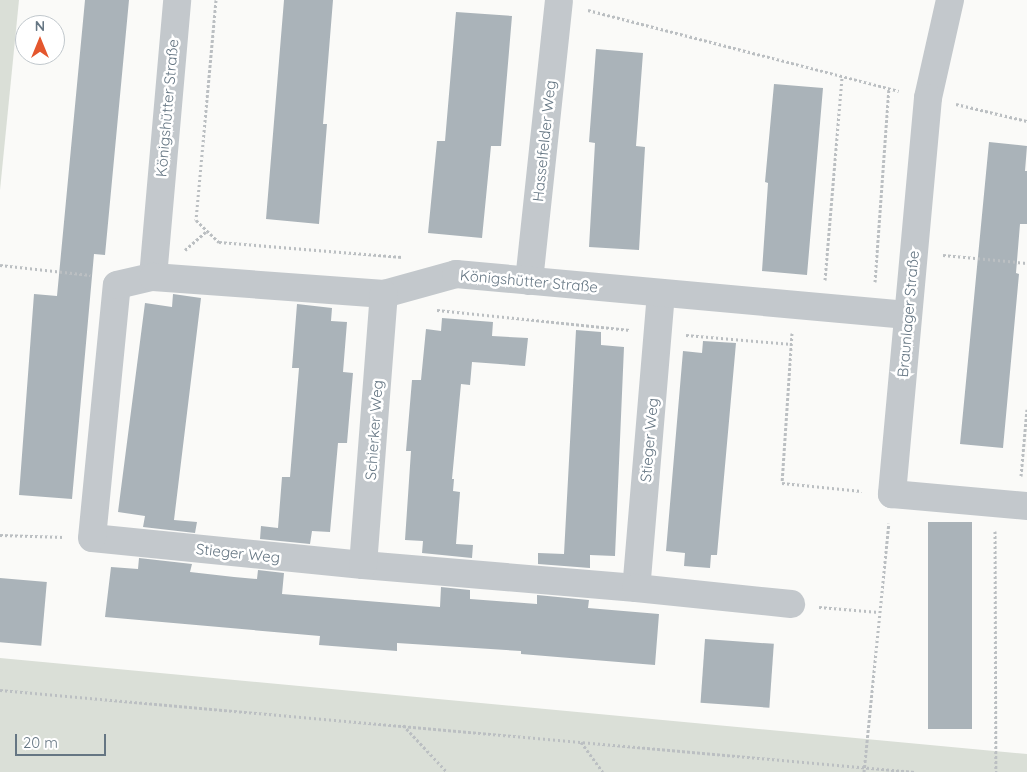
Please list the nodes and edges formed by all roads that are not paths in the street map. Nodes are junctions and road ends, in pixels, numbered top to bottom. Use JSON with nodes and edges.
{"nodes":[{"id":1,"x":176,"y":0,"type":"edge"},
{"id":2,"x":950,"y":0,"type":"edge"},
{"id":3,"x":558,"y":2,"type":"road end"},
{"id":4,"x":153,"y":277,"type":"junction"},
{"id":5,"x":530,"y":281,"type":"junction"},
{"id":6,"x":661,"y":293,"type":"junction"},
{"id":7,"x":384,"y":294,"type":"junction"},
{"id":8,"x":907,"y":315,"type":"junction"},
{"id":9,"x":1013,"y":504,"type":"edge"},
{"id":10,"x":92,"y":538,"type":"joint"},
{"id":11,"x":363,"y":565,"type":"junction"},
{"id":12,"x":636,"y":588,"type":"junction"},
{"id":13,"x":791,"y":604,"type":"road end"}],
"edges":[{"from":1,"to":4,"type":"street","name":"Königshütter Straße"},
{"from":2,"to":8,"type":"street","name":"Braunlager Straße"},
{"from":3,"to":5,"type":"street","name":"Hasselfelder Weg"},
{"from":4,"to":7,"type":"street","name":"Königshütter Straße"},
{"from":4,"to":10,"type":"street","name":"Königshütter Straße"},
{"from":5,"to":6,"type":"street","name":"Königshütter Straße"},
{"from":5,"to":7,"type":"street","name":"Königshütter Straße"},
{"from":6,"to":8,"type":"street","name":"Königshütter Straße"},
{"from":6,"to":12,"type":"street","name":"Stieger Weg"},
{"from":7,"to":11,"type":"street","name":"Schierker Weg"},
{"from":8,"to":9,"type":"street","name":"Braunlager Straße"},
{"from":10,"to":11,"type":"street","name":"Stieger Weg"},
{"from":11,"to":12,"type":"street","name":"Stieger Weg"},
{"from":12,"to":13,"type":"street","name":"Stieger Weg"}]}
